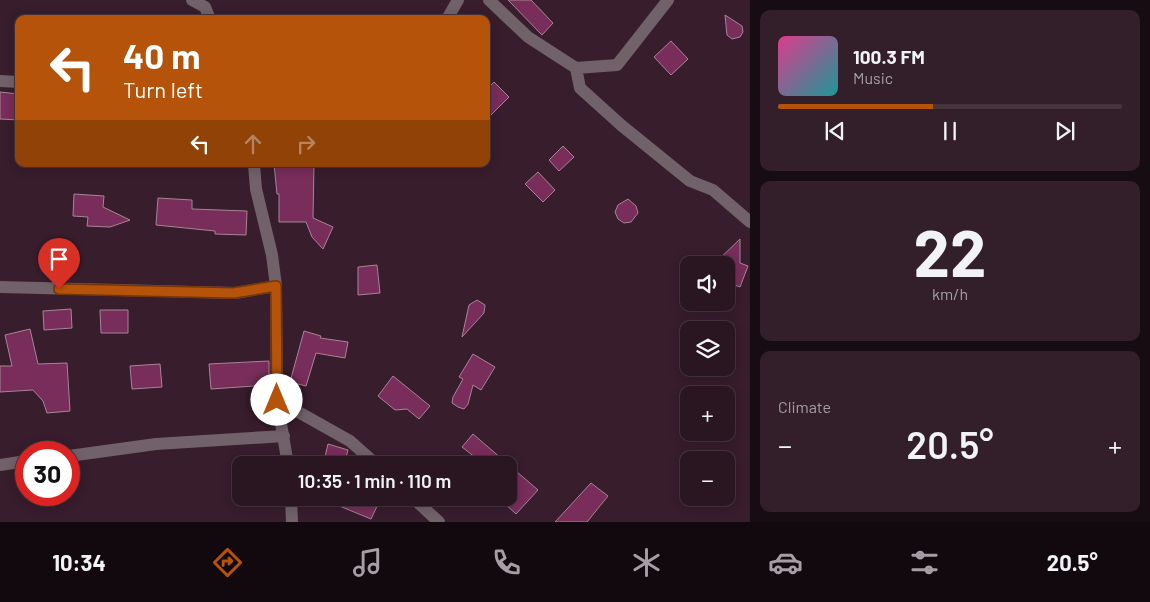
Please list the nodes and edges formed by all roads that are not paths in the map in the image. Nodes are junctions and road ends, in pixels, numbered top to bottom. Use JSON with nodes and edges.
{"nodes":[{"id":1,"x":192,"y":0,"type":"edge"},
{"id":2,"x":458,"y":0,"type":"edge"},
{"id":3,"x":490,"y":0,"type":"edge"},
{"id":4,"x":668,"y":0,"type":"edge"},
{"id":5,"x":208,"y":15,"type":"edge"},
{"id":6,"x":449,"y":15,"type":"edge"},
{"id":7,"x":576,"y":68,"type":"junction"},
{"id":8,"x":0,"y":81,"type":"edge"},
{"id":9,"x":15,"y":82,"type":"edge"},
{"id":10,"x":254,"y":167,"type":"edge"},
{"id":11,"x":750,"y":222,"type":"edge"},
{"id":12,"x":276,"y":286,"type":"junction"},
{"id":13,"x":0,"y":287,"type":"edge"},
{"id":14,"x":277,"y":400,"type":"junction"},
{"id":15,"x":284,"y":436,"type":"junction"},
{"id":16,"x":80,"y":454,"type":"edge"},
{"id":17,"x":287,"y":456,"type":"edge"},
{"id":18,"x":367,"y":456,"type":"edge"},
{"id":19,"x":15,"y":463,"type":"edge"},
{"id":20,"x":0,"y":465,"type":"edge"},
{"id":21,"x":291,"y":506,"type":"edge"},
{"id":22,"x":421,"y":506,"type":"edge"},
{"id":23,"x":292,"y":522,"type":"edge"},
{"id":24,"x":438,"y":522,"type":"edge"}],
"edges":[{"from":1,"to":5,"type":"street"},
{"from":2,"to":6,"type":"street"},
{"from":3,"to":7,"type":"street"},
{"from":4,"to":7,"type":"street"},
{"from":7,"to":11,"type":"street"},
{"from":8,"to":9,"type":"street"},
{"from":10,"to":12,"type":"street"},
{"from":12,"to":13,"type":"street"},
{"from":12,"to":14,"type":"street"},
{"from":14,"to":15,"type":"street"},
{"from":14,"to":18,"type":"street"},
{"from":15,"to":16,"type":"street"},
{"from":15,"to":17,"type":"street"},
{"from":19,"to":20,"type":"street"},
{"from":21,"to":23,"type":"street"},
{"from":22,"to":24,"type":"street"}]}
